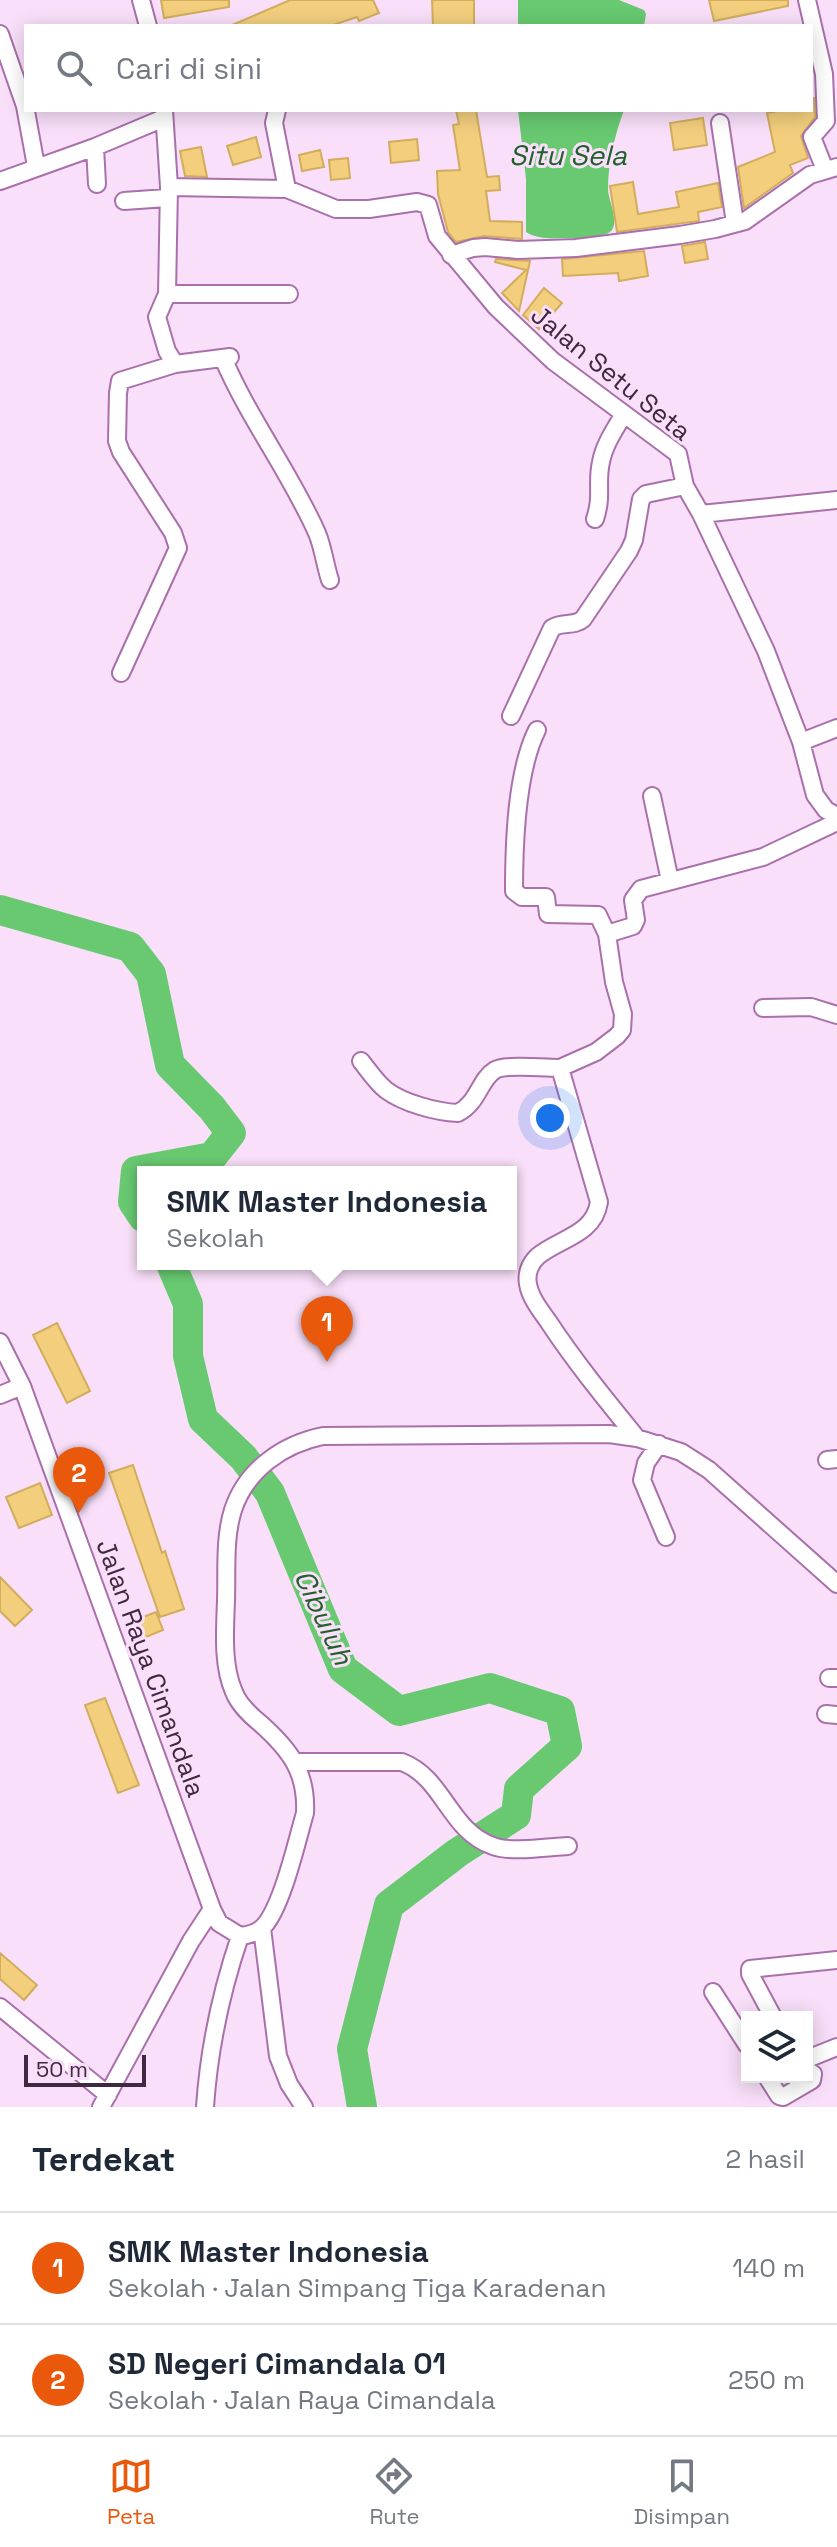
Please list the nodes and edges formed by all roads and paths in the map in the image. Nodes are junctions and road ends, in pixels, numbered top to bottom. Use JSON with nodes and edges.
{"nodes":[{"id":1,"x":141,"y":0,"type":"edge"},
{"id":2,"x":807,"y":0,"type":"edge"},
{"id":3,"x":147,"y":24,"type":"edge"},
{"id":4,"x":810,"y":24,"type":"edge"},
{"id":5,"x":0,"y":34,"type":"edge"},
{"id":6,"x":813,"y":42,"type":"edge"},
{"id":7,"x":816,"y":63,"type":"edge"},
{"id":8,"x":24,"y":103,"type":"edge"},
{"id":9,"x":26,"y":112,"type":"edge"},
{"id":10,"x":277,"y":112,"type":"edge"},
{"id":11,"x":164,"y":114,"type":"edge"},
{"id":12,"x":720,"y":123,"type":"dead end"},
{"id":13,"x":95,"y":147,"type":"junction"},
{"id":14,"x":36,"y":166,"type":"junction"},
{"id":15,"x":831,"y":169,"type":"edge"},
{"id":16,"x":0,"y":181,"type":"edge"},
{"id":17,"x":97,"y":184,"type":"dead end"},
{"id":18,"x":287,"y":189,"type":"junction"},
{"id":19,"x":168,"y":192,"type":"junction"},
{"id":20,"x":124,"y":201,"type":"dead end"},
{"id":21,"x":735,"y":223,"type":"junction"},
{"id":22,"x":451,"y":255,"type":"junction"},
{"id":23,"x":167,"y":294,"type":"junction"},
{"id":24,"x":289,"y":294,"type":"dead end"},
{"id":25,"x":175,"y":364,"type":"junction"},
{"id":26,"x":624,"y":414,"type":"junction"},
{"id":27,"x":685,"y":486,"type":"junction"},
{"id":28,"x":837,"y":500,"type":"edge"},
{"id":29,"x":701,"y":514,"type":"junction"},
{"id":30,"x":595,"y":519,"type":"dead end"},
{"id":31,"x":330,"y":580,"type":"dead end"},
{"id":32,"x":121,"y":673,"type":"dead end"},
{"id":33,"x":511,"y":716,"type":"dead end"},
{"id":34,"x":837,"y":728,"type":"edge"},
{"id":35,"x":537,"y":730,"type":"dead end"},
{"id":36,"x":801,"y":742,"type":"junction"},
{"id":37,"x":652,"y":796,"type":"dead end"},
{"id":38,"x":837,"y":819,"type":"edge"},
{"id":39,"x":670,"y":881,"type":"junction"},
{"id":40,"x":607,"y":934,"type":"junction"},
{"id":41,"x":763,"y":1008,"type":"dead end"},
{"id":42,"x":837,"y":1015,"type":"edge"},
{"id":43,"x":361,"y":1061,"type":"dead end"},
{"id":44,"x":560,"y":1068,"type":"junction"},
{"id":45,"x":0,"y":1342,"type":"edge"},
{"id":46,"x":22,"y":1386,"type":"junction"},
{"id":47,"x":0,"y":1395,"type":"edge"},
{"id":48,"x":637,"y":1438,"type":"junction"},
{"id":49,"x":659,"y":1444,"type":"junction"},
{"id":50,"x":666,"y":1537,"type":"dead end"},
{"id":51,"x":837,"y":1584,"type":"edge"},
{"id":52,"x":297,"y":1762,"type":"junction"},
{"id":53,"x":568,"y":1846,"type":"dead end"},
{"id":54,"x":215,"y":1916,"type":"junction"},
{"id":55,"x":262,"y":1928,"type":"junction"},
{"id":56,"x":240,"y":1936,"type":"junction"},
{"id":57,"x":832,"y":1959,"type":"edge"},
{"id":58,"x":837,"y":1975,"type":"edge"},
{"id":59,"x":713,"y":1992,"type":"dead end"},
{"id":60,"x":0,"y":2007,"type":"edge"},
{"id":61,"x":770,"y":2011,"type":"edge"},
{"id":62,"x":741,"y":2036,"type":"edge"},
{"id":63,"x":837,"y":2047,"type":"edge"},
{"id":64,"x":813,"y":2057,"type":"edge"},
{"id":65,"x":771,"y":2083,"type":"edge"},
{"id":66,"x":807,"y":2083,"type":"edge"},
{"id":67,"x":105,"y":2101,"type":"edge"},
{"id":68,"x":205,"y":2107,"type":"edge"},
{"id":69,"x":304,"y":2107,"type":"edge"}],
"edges":[{"from":1,"to":3,"type":"street"},
{"from":2,"to":4,"type":"street"},
{"from":5,"to":8,"type":"street"},
{"from":6,"to":7,"type":"street"},
{"from":7,"to":15,"type":"street"},
{"from":9,"to":14,"type":"street"},
{"from":10,"to":18,"type":"street"},
{"from":11,"to":13,"type":"street"},
{"from":11,"to":19,"type":"street"},
{"from":12,"to":21,"type":"street"},
{"from":13,"to":14,"type":"street"},
{"from":13,"to":17,"type":"street"},
{"from":14,"to":16,"type":"street"},
{"from":15,"to":21,"type":"street"},
{"from":18,"to":19,"type":"street","name":"Jalan Setu Seta"},
{"from":18,"to":22,"type":"street","name":"Jalan Setu Seta"},
{"from":19,"to":20,"type":"street","name":"Jalan Setu Seta"},
{"from":19,"to":23,"type":"street"},
{"from":21,"to":22,"type":"street"},
{"from":22,"to":26,"type":"street","name":"Jalan Setu Seta"},
{"from":23,"to":24,"type":"street"},
{"from":23,"to":25,"type":"street"},
{"from":25,"to":31,"type":"street"},
{"from":25,"to":32,"type":"street"},
{"from":26,"to":27,"type":"street","name":"Jalan Setu Seta"},
{"from":26,"to":30,"type":"street"},
{"from":27,"to":29,"type":"street","name":"Jalan Setu Seta"},
{"from":27,"to":33,"type":"street"},
{"from":28,"to":29,"type":"street"},
{"from":29,"to":36,"type":"street","name":"Jalan Setu Seta"},
{"from":34,"to":36,"type":"street"},
{"from":35,"to":40,"type":"street"},
{"from":36,"to":38,"type":"street","name":"Jalan Setu Seta"},
{"from":37,"to":39,"type":"street"},
{"from":38,"to":39,"type":"street"},
{"from":39,"to":40,"type":"street"},
{"from":40,"to":44,"type":"street"},
{"from":41,"to":42,"type":"street"},
{"from":43,"to":44,"type":"street"},
{"from":44,"to":48,"type":"street"},
{"from":45,"to":46,"type":"street","name":"Jalan Raya Cimandala"},
{"from":46,"to":47,"type":"street"},
{"from":46,"to":54,"type":"street","name":"Jalan Raya Cimandala"},
{"from":48,"to":49,"type":"street"},
{"from":48,"to":52,"type":"street"},
{"from":49,"to":50,"type":"street"},
{"from":49,"to":51,"type":"street"},
{"from":52,"to":53,"type":"street"},
{"from":52,"to":55,"type":"street"},
{"from":54,"to":56,"type":"street"},
{"from":54,"to":67,"type":"street"},
{"from":55,"to":56,"type":"street"},
{"from":55,"to":69,"type":"street"},
{"from":56,"to":68,"type":"street"},
{"from":57,"to":58,"type":"street"},
{"from":57,"to":61,"type":"street"},
{"from":59,"to":62,"type":"street"},
{"from":60,"to":67,"type":"street"},
{"from":63,"to":64,"type":"street"},
{"from":65,"to":66,"type":"street"}]}
